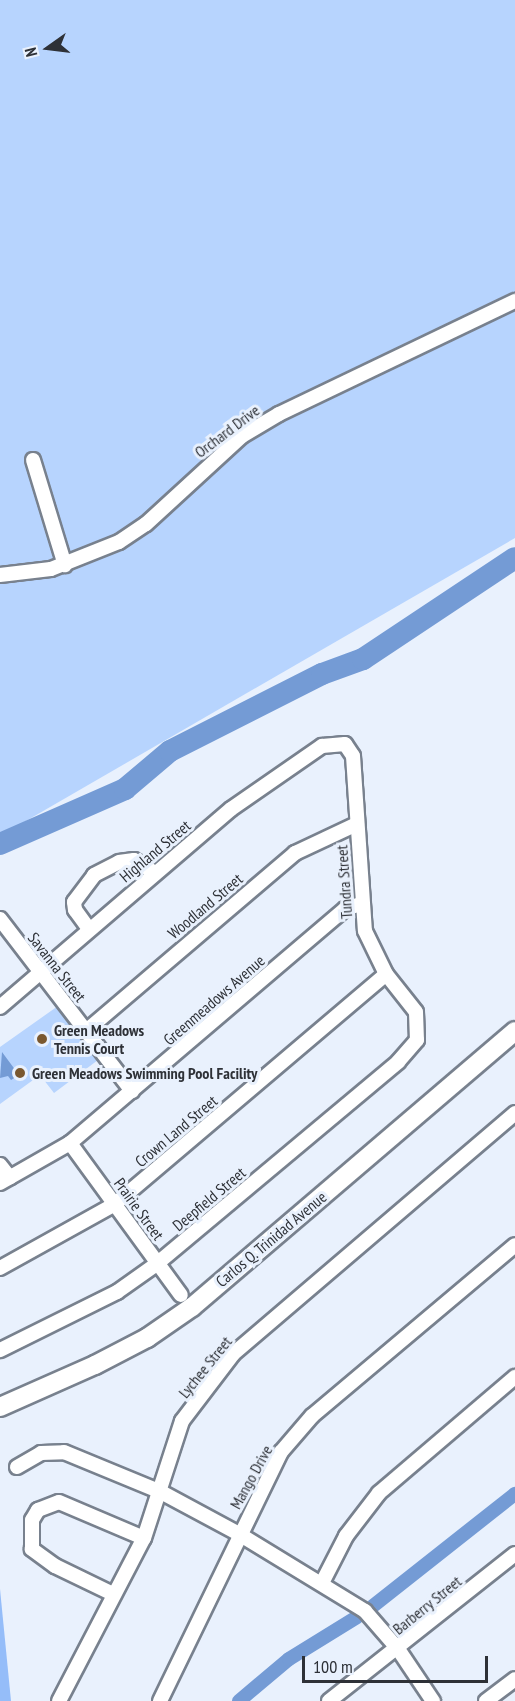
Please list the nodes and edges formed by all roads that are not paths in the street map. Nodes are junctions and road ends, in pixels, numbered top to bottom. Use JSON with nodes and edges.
{"nodes":[{"id":1,"x":515,"y":301,"type":"edge"},
{"id":2,"x":33,"y":460,"type":"dead end"},
{"id":3,"x":65,"y":565,"type":"junction"},
{"id":4,"x":0,"y":575,"type":"edge"},
{"id":5,"x":345,"y":744,"type":"joint"},
{"id":6,"x":357,"y":824,"type":"junction"},
{"id":7,"x":155,"y":873,"type":"junction"},
{"id":8,"x":360,"y":904,"type":"junction"},
{"id":9,"x":0,"y":919,"type":"edge"},
{"id":10,"x":89,"y":930,"type":"junction"},
{"id":11,"x":41,"y":972,"type":"junction"},
{"id":12,"x":386,"y":974,"type":"junction"},
{"id":13,"x":0,"y":1007,"type":"edge"},
{"id":14,"x":86,"y":1031,"type":"junction"},
{"id":15,"x":515,"y":1031,"type":"edge"},
{"id":16,"x":417,"y":1040,"type":"joint"},
{"id":17,"x":132,"y":1091,"type":"junction"},
{"id":18,"x":515,"y":1113,"type":"edge"},
{"id":19,"x":70,"y":1143,"type":"junction"},
{"id":20,"x":0,"y":1165,"type":"edge"},
{"id":21,"x":5,"y":1181,"type":"edge"},
{"id":22,"x":115,"y":1204,"type":"junction"},
{"id":23,"x":515,"y":1245,"type":"edge"},
{"id":24,"x":158,"y":1263,"type":"junction"},
{"id":25,"x":0,"y":1268,"type":"edge"},
{"id":26,"x":181,"y":1295,"type":"dead end"},
{"id":27,"x":0,"y":1350,"type":"edge"},
{"id":28,"x":515,"y":1377,"type":"edge"},
{"id":29,"x":0,"y":1407,"type":"edge"},
{"id":30,"x":17,"y":1467,"type":"dead end"},
{"id":31,"x":161,"y":1492,"type":"junction"},
{"id":32,"x":239,"y":1534,"type":"junction"},
{"id":33,"x":144,"y":1538,"type":"junction"},
{"id":34,"x":515,"y":1554,"type":"edge"},
{"id":35,"x":322,"y":1582,"type":"junction"},
{"id":36,"x":113,"y":1594,"type":"junction"},
{"id":37,"x":398,"y":1649,"type":"junction"},
{"id":38,"x":515,"y":1679,"type":"edge"},
{"id":39,"x":59,"y":1701,"type":"edge"},
{"id":40,"x":160,"y":1701,"type":"edge"},
{"id":41,"x":329,"y":1701,"type":"edge"},
{"id":42,"x":433,"y":1701,"type":"edge"},
{"id":43,"x":486,"y":1701,"type":"edge"}],
"edges":[{"from":1,"to":3,"type":"street","name":"Orchard Drive"},
{"from":2,"to":3,"type":"street"},
{"from":3,"to":4,"type":"street","name":"Orchard Drive"},
{"from":5,"to":6,"type":"street","name":"Tundra Street"},
{"from":5,"to":7,"type":"street","name":"Highland Street"},
{"from":6,"to":8,"type":"street","name":"Tundra Street"},
{"from":6,"to":14,"type":"street","name":"Woodland Street"},
{"from":7,"to":10,"type":"street","name":"Highland Street"},
{"from":7,"to":10,"type":"street"},
{"from":8,"to":12,"type":"street","name":"Tundra Street"},
{"from":8,"to":17,"type":"street","name":"Greenmeadows Avenue"},
{"from":9,"to":11,"type":"street","name":"Savanna Street"},
{"from":10,"to":11,"type":"street","name":"Highland Street"},
{"from":11,"to":13,"type":"street","name":"Highland Street"},
{"from":11,"to":14,"type":"street","name":"Savanna Street"},
{"from":12,"to":16,"type":"street","name":"Tundra Street"},
{"from":12,"to":22,"type":"street","name":"Crown Land Street"},
{"from":14,"to":17,"type":"street","name":"Savanna Street"},
{"from":15,"to":29,"type":"main road","name":"Carlos Q. Trinidad Avenue"},
{"from":16,"to":24,"type":"street","name":"Deepfield Street"},
{"from":17,"to":19,"type":"street","name":"Greenmeadows Avenue"},
{"from":18,"to":31,"type":"street","name":"Lychee Street"},
{"from":19,"to":21,"type":"street","name":"Greenmeadows Avenue"},
{"from":19,"to":22,"type":"street","name":"Prairie Street"},
{"from":20,"to":21,"type":"street"},
{"from":22,"to":24,"type":"street","name":"Prairie Street"},
{"from":22,"to":25,"type":"street","name":"Crown Land Street"},
{"from":23,"to":32,"type":"street","name":"Mango Drive"},
{"from":24,"to":26,"type":"street","name":"Prairie Street"},
{"from":24,"to":27,"type":"street","name":"Deepfield Street"},
{"from":28,"to":35,"type":"street"},
{"from":30,"to":31,"type":"street"},
{"from":31,"to":32,"type":"street"},
{"from":31,"to":33,"type":"street","name":"Lychee Street"},
{"from":32,"to":35,"type":"street"},
{"from":32,"to":40,"type":"street","name":"Mango Drive"},
{"from":33,"to":36,"type":"street","name":"Lychee Street"},
{"from":33,"to":36,"type":"street"},
{"from":34,"to":37,"type":"street","name":"Barberry Street"},
{"from":35,"to":37,"type":"street"},
{"from":36,"to":39,"type":"street","name":"Lychee Street"},
{"from":37,"to":41,"type":"street","name":"Barberry Street"},
{"from":37,"to":42,"type":"street"},
{"from":38,"to":43,"type":"street"}]}
